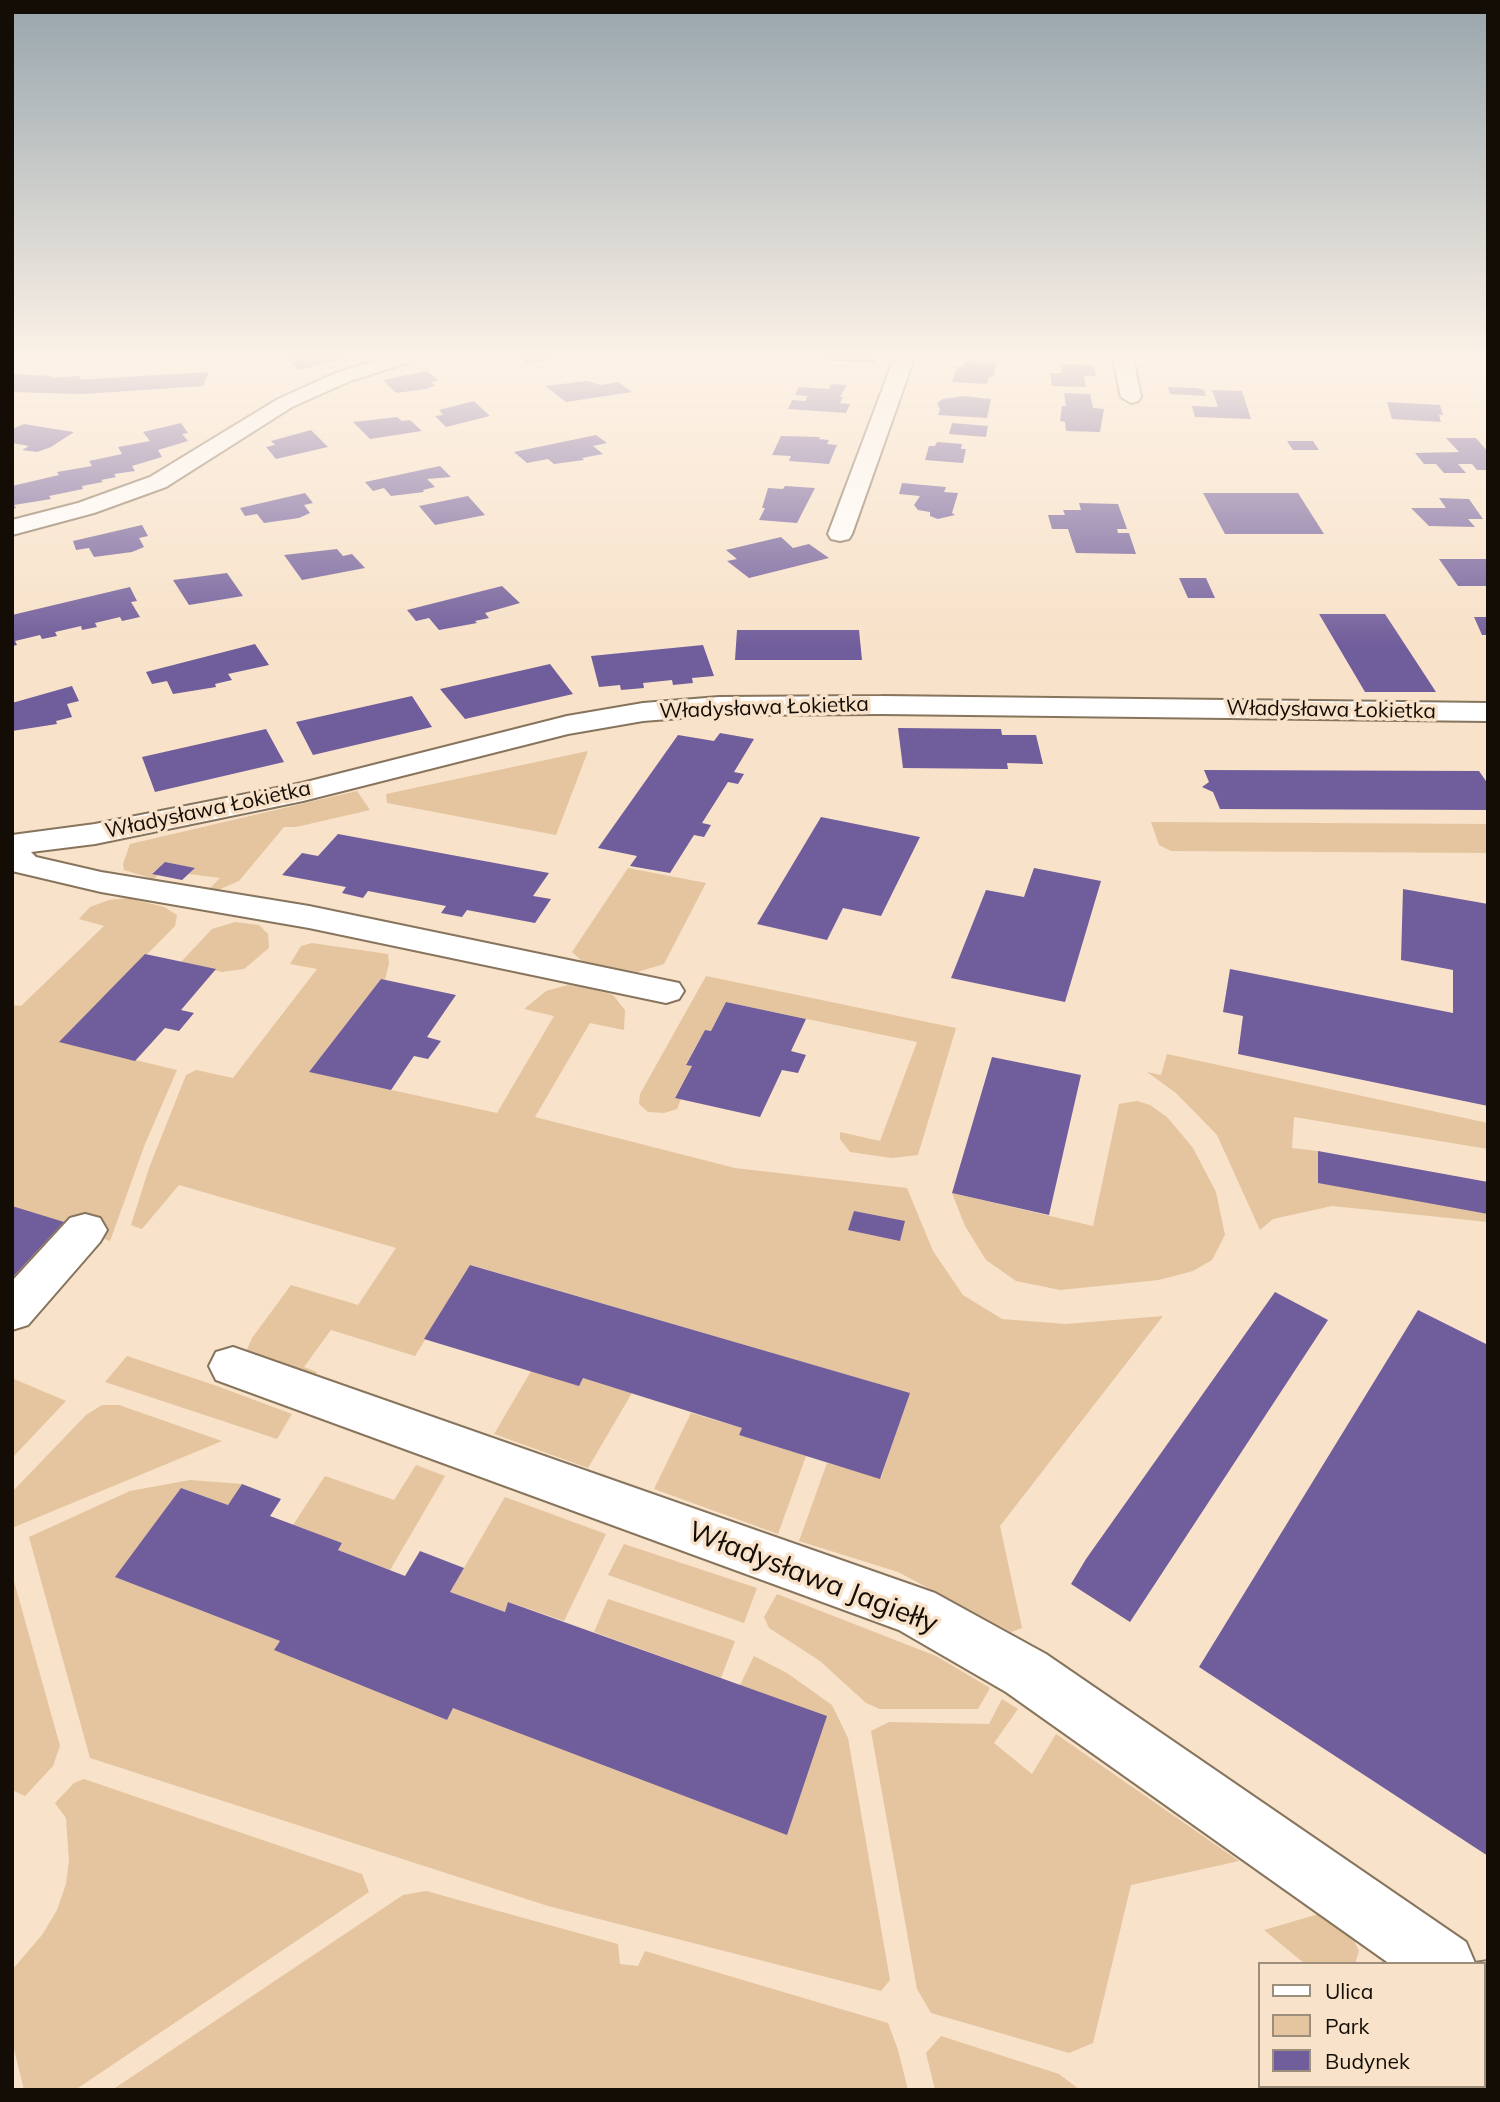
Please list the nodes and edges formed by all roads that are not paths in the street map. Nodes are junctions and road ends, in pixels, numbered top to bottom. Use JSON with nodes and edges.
{"nodes":[{"id":1,"x":211,"y":451,"type":"edge"},
{"id":2,"x":870,"y":451,"type":"edge"},
{"id":3,"x":12,"y":528,"type":"edge"},
{"id":4,"x":840,"y":534,"type":"dead end"},
{"id":5,"x":1488,"y":712,"type":"edge"},
{"id":6,"x":12,"y":845,"type":"edge"},
{"id":7,"x":12,"y":852,"type":"edge"},
{"id":8,"x":666,"y":991,"type":"dead end"},
{"id":9,"x":85,"y":1230,"type":"dead end"},
{"id":10,"x":12,"y":1312,"type":"edge"},
{"id":11,"x":233,"y":1366,"type":"dead end"},
{"id":12,"x":1441,"y":1962,"type":"edge"}],
"edges":[{"from":1,"to":3,"type":"street"},
{"from":2,"to":4,"type":"street"},
{"from":5,"to":6,"type":"street","name":"Władysława Łokietka"},
{"from":7,"to":8,"type":"street"},
{"from":9,"to":10,"type":"street"},
{"from":11,"to":12,"type":"street","name":"Władysława Jagiełły"}]}
